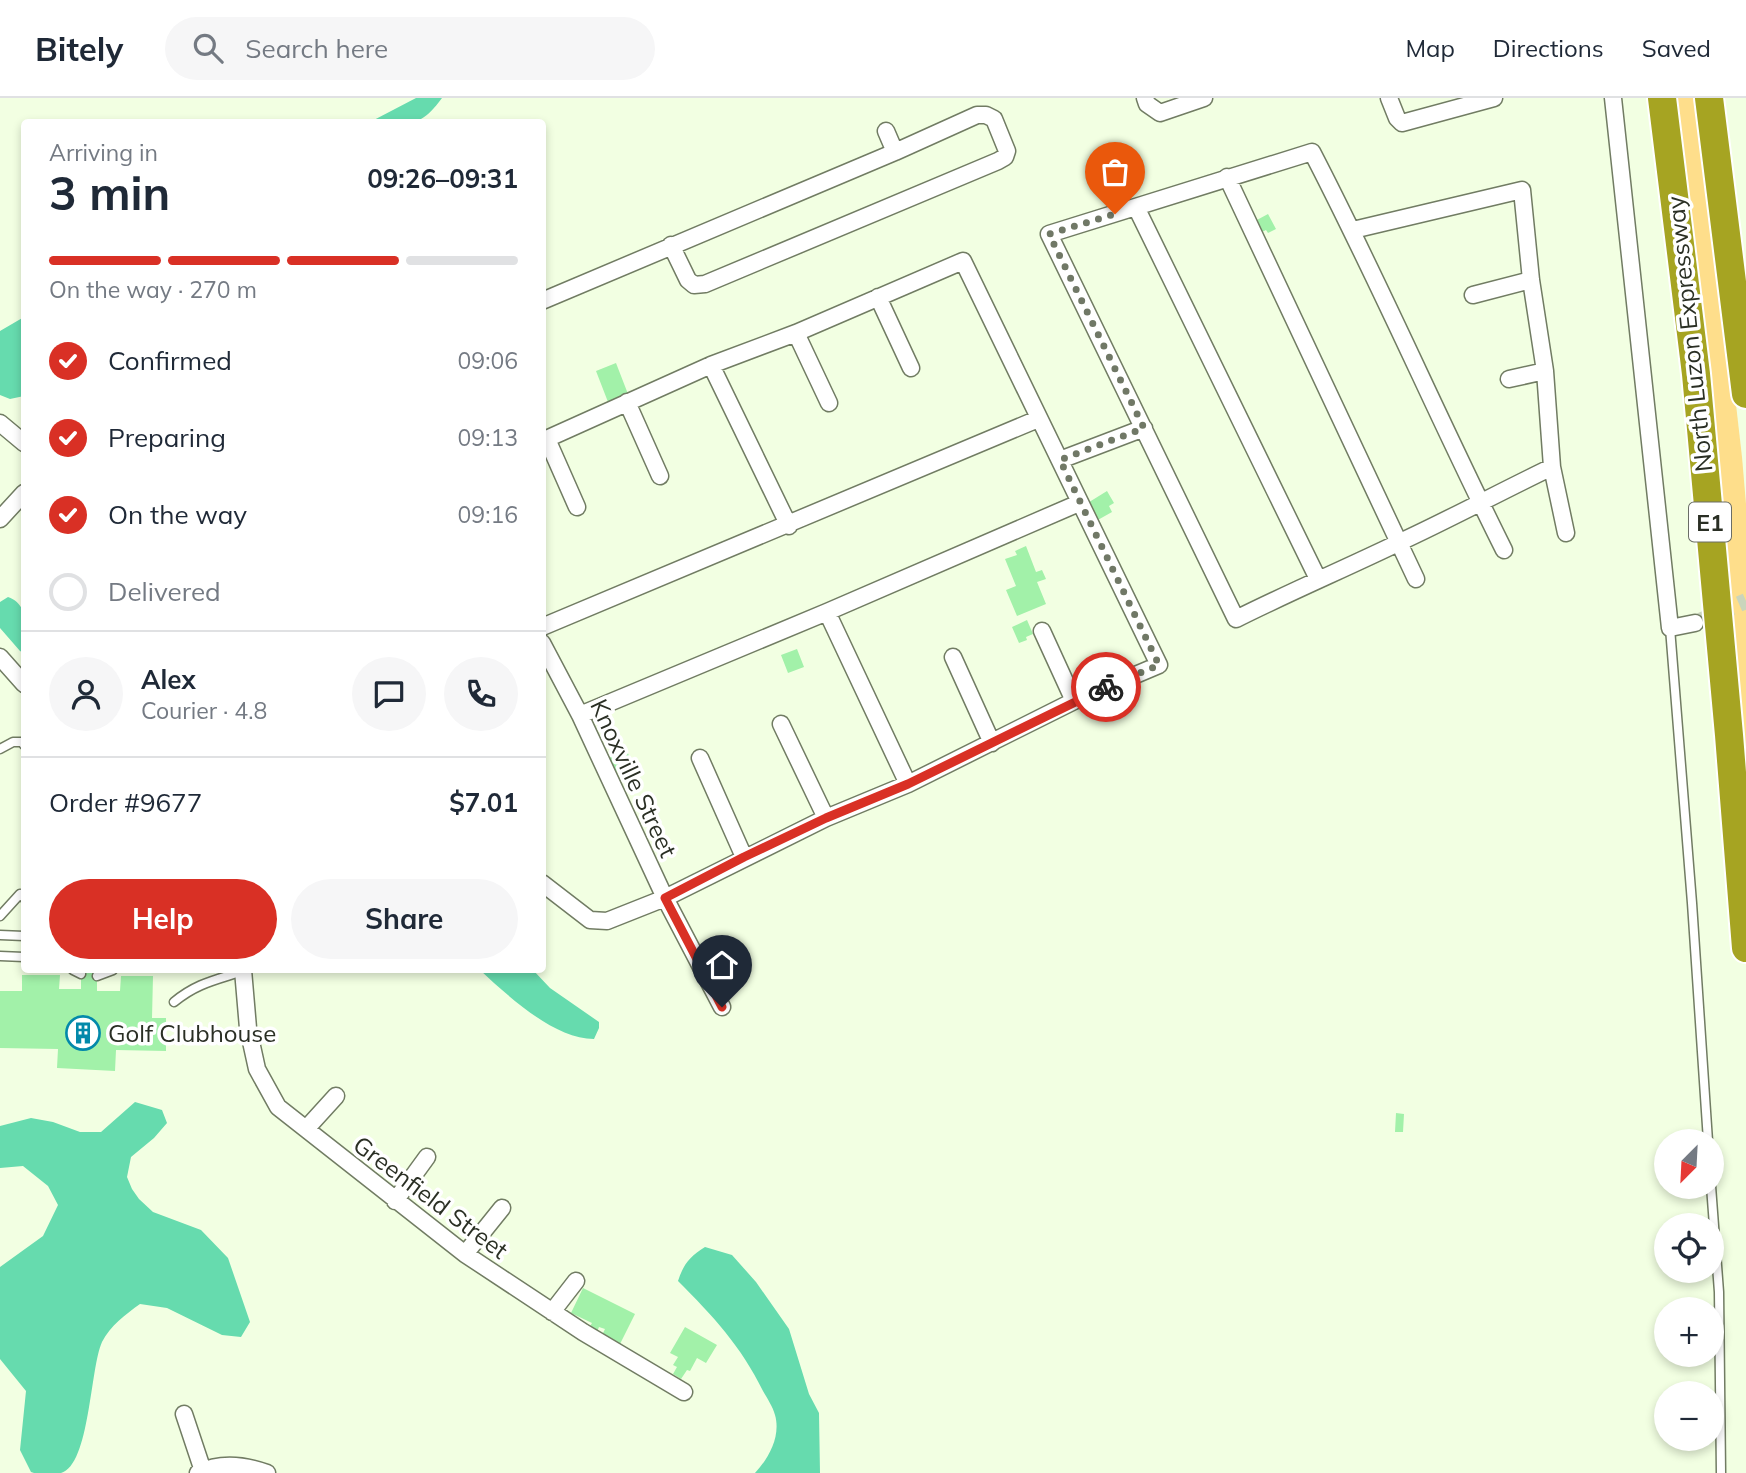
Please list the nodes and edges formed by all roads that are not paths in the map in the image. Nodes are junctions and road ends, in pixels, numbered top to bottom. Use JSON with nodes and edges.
{"nodes":[{"id":1,"x":1146,"y":98,"type":"edge"},
{"id":2,"x":1203,"y":98,"type":"edge"},
{"id":3,"x":1389,"y":98,"type":"edge"},
{"id":4,"x":1494,"y":98,"type":"edge"},
{"id":5,"x":1613,"y":98,"type":"edge"},
{"id":6,"x":1662,"y":98,"type":"edge"},
{"id":7,"x":1709,"y":98,"type":"edge"},
{"id":8,"x":886,"y":131,"type":"dead end"},
{"id":9,"x":895,"y":152,"type":"junction"},
{"id":10,"x":1227,"y":177,"type":"junction"},
{"id":11,"x":1136,"y":207,"type":"junction"},
{"id":12,"x":1353,"y":230,"type":"junction"},
{"id":13,"x":671,"y":245,"type":"junction"},
{"id":14,"x":1531,"y":280,"type":"junction"},
{"id":15,"x":1473,"y":295,"type":"dead end"},
{"id":16,"x":878,"y":298,"type":"junction"},
{"id":17,"x":546,"y":299,"type":"edge"},
{"id":18,"x":796,"y":333,"type":"junction"},
{"id":19,"x":711,"y":365,"type":"junction"},
{"id":20,"x":911,"y":368,"type":"dead end"},
{"id":21,"x":1545,"y":371,"type":"junction"},
{"id":22,"x":1509,"y":379,"type":"dead end"},
{"id":23,"x":1746,"y":394,"type":"edge"},
{"id":24,"x":627,"y":401,"type":"junction"},
{"id":25,"x":829,"y":403,"type":"dead end"},
{"id":26,"x":1038,"y":419,"type":"junction"},
{"id":27,"x":0,"y":423,"type":"edge"},
{"id":28,"x":1144,"y":428,"type":"junction"},
{"id":29,"x":21,"y":440,"type":"edge"},
{"id":30,"x":546,"y":440,"type":"edge"},
{"id":31,"x":546,"y":442,"type":"edge"},
{"id":32,"x":1060,"y":460,"type":"junction"},
{"id":33,"x":1552,"y":467,"type":"junction"},
{"id":34,"x":660,"y":475,"type":"dead end"},
{"id":35,"x":21,"y":496,"type":"edge"},
{"id":36,"x":1480,"y":502,"type":"junction"},
{"id":37,"x":1079,"y":503,"type":"junction"},
{"id":38,"x":578,"y":508,"type":"dead end"},
{"id":39,"x":0,"y":519,"type":"edge"},
{"id":40,"x":789,"y":526,"type":"junction"},
{"id":41,"x":1566,"y":533,"type":"dead end"},
{"id":42,"x":1398,"y":543,"type":"junction"},
{"id":43,"x":1504,"y":550,"type":"dead end"},
{"id":44,"x":1318,"y":579,"type":"junction"},
{"id":45,"x":1416,"y":579,"type":"dead end"},
{"id":46,"x":827,"y":612,"type":"junction"},
{"id":47,"x":1695,"y":623,"type":"tunnel mouth"},
{"id":48,"x":546,"y":626,"type":"edge"},
{"id":49,"x":1670,"y":628,"type":"junction"},
{"id":50,"x":1042,"y":631,"type":"dead end"},
{"id":51,"x":546,"y":656,"type":"edge"},
{"id":52,"x":0,"y":657,"type":"edge"},
{"id":53,"x":953,"y":657,"type":"dead end"},
{"id":54,"x":21,"y":681,"type":"edge"},
{"id":55,"x":1074,"y":701,"type":"junction"},
{"id":56,"x":580,"y":715,"type":"junction"},
{"id":57,"x":781,"y":724,"type":"dead end"},
{"id":58,"x":21,"y":742,"type":"edge"},
{"id":59,"x":992,"y":743,"type":"junction"},
{"id":60,"x":0,"y":749,"type":"edge"},
{"id":61,"x":700,"y":758,"type":"dead end"},
{"id":62,"x":908,"y":784,"type":"junction"},
{"id":63,"x":826,"y":818,"type":"junction"},
{"id":64,"x":744,"y":857,"type":"junction"},
{"id":65,"x":546,"y":886,"type":"edge"},
{"id":66,"x":21,"y":895,"type":"edge"},
{"id":67,"x":665,"y":898,"type":"junction"},
{"id":68,"x":0,"y":916,"type":"edge"},
{"id":69,"x":0,"y":936,"type":"edge"},
{"id":70,"x":21,"y":936,"type":"edge"},
{"id":71,"x":1746,"y":948,"type":"edge"},
{"id":72,"x":0,"y":956,"type":"edge"},
{"id":73,"x":21,"y":957,"type":"edge"},
{"id":74,"x":105,"y":973,"type":"edge"},
{"id":75,"x":233,"y":973,"type":"edge"},
{"id":76,"x":243,"y":973,"type":"edge"},
{"id":77,"x":97,"y":976,"type":"dead end"},
{"id":78,"x":174,"y":1002,"type":"dead end"},
{"id":79,"x":722,"y":1007,"type":"dead end"},
{"id":80,"x":336,"y":1096,"type":"dead end"},
{"id":81,"x":306,"y":1129,"type":"junction"},
{"id":82,"x":1707,"y":1129,"type":"edge"},
{"id":83,"x":427,"y":1157,"type":"dead end"},
{"id":84,"x":1712,"y":1199,"type":"edge"},
{"id":85,"x":395,"y":1201,"type":"junction"},
{"id":86,"x":502,"y":1208,"type":"dead end"},
{"id":87,"x":465,"y":1254,"type":"junction"},
{"id":88,"x":576,"y":1281,"type":"dead end"},
{"id":89,"x":552,"y":1312,"type":"junction"},
{"id":90,"x":684,"y":1392,"type":"dead end"},
{"id":91,"x":184,"y":1414,"type":"dead end"},
{"id":92,"x":201,"y":1472,"type":"edge"},
{"id":93,"x":267,"y":1473,"type":"edge"},
{"id":94,"x":1721,"y":1473,"type":"edge"}],
"edges":[{"from":1,"to":2,"type":"street"},
{"from":3,"to":4,"type":"street"},
{"from":5,"to":49,"type":"street"},
{"from":6,"to":71,"type":"highway","name":"North Luzon Expressway","number":"E1"},
{"from":7,"to":23,"type":"highway","name":"North Luzon Expressway"},
{"from":8,"to":9,"type":"street"},
{"from":9,"to":13,"type":"street"},
{"from":9,"to":13,"type":"street"},
{"from":10,"to":11,"type":"street"},
{"from":10,"to":12,"type":"street"},
{"from":10,"to":42,"type":"street"},
{"from":11,"to":28,"type":"street"},
{"from":11,"to":44,"type":"street"},
{"from":12,"to":14,"type":"street"},
{"from":12,"to":36,"type":"street"},
{"from":13,"to":17,"type":"street"},
{"from":14,"to":15,"type":"street"},
{"from":14,"to":21,"type":"street"},
{"from":16,"to":18,"type":"street"},
{"from":16,"to":20,"type":"street"},
{"from":16,"to":26,"type":"street"},
{"from":18,"to":19,"type":"street"},
{"from":18,"to":25,"type":"street"},
{"from":19,"to":24,"type":"street"},
{"from":19,"to":40,"type":"street"},
{"from":21,"to":22,"type":"street"},
{"from":21,"to":33,"type":"street"},
{"from":24,"to":30,"type":"street"},
{"from":24,"to":34,"type":"street"},
{"from":26,"to":32,"type":"street"},
{"from":26,"to":40,"type":"street"},
{"from":27,"to":29,"type":"street"},
{"from":28,"to":32,"type":"street"},
{"from":28,"to":44,"type":"street"},
{"from":31,"to":38,"type":"street"},
{"from":32,"to":37,"type":"street"},
{"from":33,"to":36,"type":"street"},
{"from":33,"to":41,"type":"street"},
{"from":35,"to":39,"type":"street"},
{"from":36,"to":42,"type":"street"},
{"from":36,"to":43,"type":"street"},
{"from":37,"to":46,"type":"street"},
{"from":37,"to":55,"type":"street"},
{"from":40,"to":48,"type":"street"},
{"from":42,"to":44,"type":"street"},
{"from":42,"to":45,"type":"street"},
{"from":46,"to":56,"type":"street"},
{"from":46,"to":62,"type":"street"},
{"from":47,"to":49,"type":"street"},
{"from":49,"to":82,"type":"lane"},
{"from":50,"to":55,"type":"street"},
{"from":51,"to":56,"type":"street","name":"Knoxville Street"},
{"from":52,"to":54,"type":"street"},
{"from":53,"to":59,"type":"street"},
{"from":55,"to":59,"type":"street"},
{"from":56,"to":67,"type":"street","name":"Knoxville Street"},
{"from":57,"to":63,"type":"street"},
{"from":58,"to":60,"type":"lane"},
{"from":59,"to":62,"type":"street"},
{"from":61,"to":64,"type":"street"},
{"from":62,"to":63,"type":"street"},
{"from":63,"to":64,"type":"street"},
{"from":64,"to":67,"type":"street"},
{"from":65,"to":67,"type":"street"},
{"from":66,"to":68,"type":"lane"},
{"from":67,"to":79,"type":"street","name":"Knoxville Street"},
{"from":69,"to":70,"type":"lane"},
{"from":72,"to":73,"type":"lane"},
{"from":74,"to":77,"type":"lane"},
{"from":75,"to":78,"type":"lane"},
{"from":76,"to":81,"type":"street","name":"Greenfield Street"},
{"from":80,"to":81,"type":"street"},
{"from":81,"to":85,"type":"street","name":"Greenfield Street"},
{"from":83,"to":85,"type":"street"},
{"from":84,"to":94,"type":"lane"},
{"from":85,"to":87,"type":"street","name":"Greenfield Street"},
{"from":86,"to":87,"type":"street"},
{"from":87,"to":89,"type":"street","name":"Greenfield Street"},
{"from":88,"to":89,"type":"street"},
{"from":89,"to":90,"type":"street","name":"Greenfield Street"},
{"from":91,"to":92,"type":"street"},
{"from":92,"to":93,"type":"street"}]}
